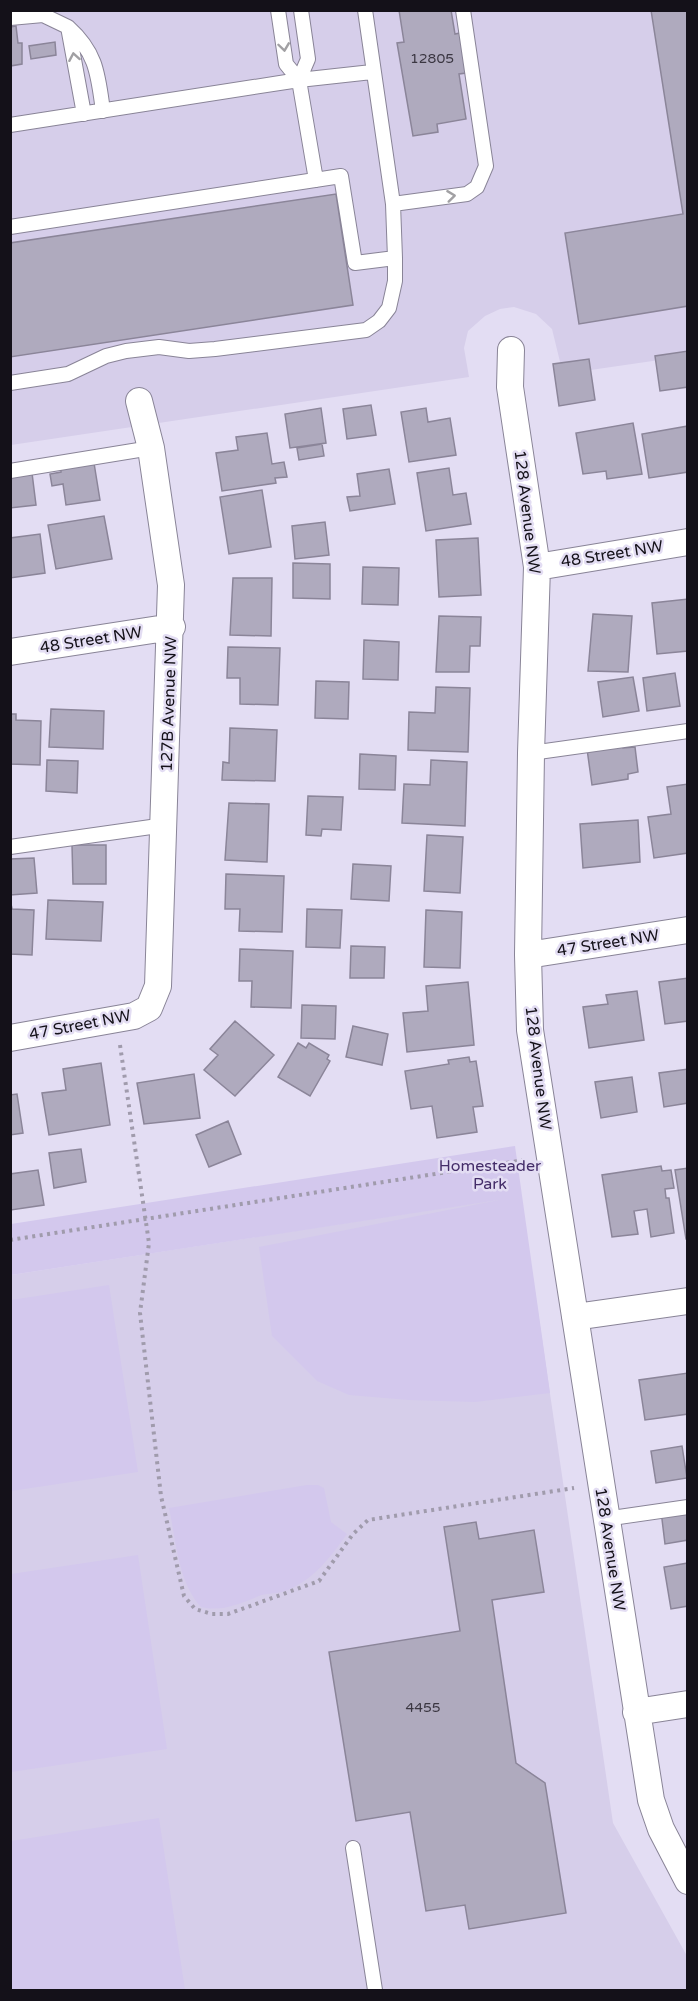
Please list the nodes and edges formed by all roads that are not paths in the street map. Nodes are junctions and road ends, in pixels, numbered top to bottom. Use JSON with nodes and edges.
{"nodes":[{"id":1,"x":278,"y":10,"type":"edge"},
{"id":2,"x":301,"y":10,"type":"edge"},
{"id":3,"x":365,"y":10,"type":"edge"},
{"id":4,"x":463,"y":10,"type":"edge"},
{"id":5,"x":10,"y":18,"type":"edge"},
{"id":6,"x":68,"y":27,"type":"junction"},
{"id":7,"x":372,"y":72,"type":"junction"},
{"id":8,"x":299,"y":80,"type":"junction"},
{"id":9,"x":103,"y":111,"type":"junction"},
{"id":10,"x":84,"y":114,"type":"junction"},
{"id":11,"x":10,"y":125,"type":"edge"},
{"id":12,"x":316,"y":180,"type":"junction"},
{"id":13,"x":393,"y":204,"type":"junction"},
{"id":14,"x":10,"y":227,"type":"edge"},
{"id":15,"x":395,"y":258,"type":"junction"},
{"id":16,"x":511,"y":350,"type":"dead end"},
{"id":17,"x":10,"y":383,"type":"edge"},
{"id":18,"x":139,"y":401,"type":"dead end"},
{"id":19,"x":151,"y":448,"type":"junction"},
{"id":20,"x":10,"y":471,"type":"edge"},
{"id":21,"x":687,"y":542,"type":"edge"},
{"id":22,"x":537,"y":567,"type":"junction"},
{"id":23,"x":172,"y":627,"type":"junction"},
{"id":24,"x":10,"y":652,"type":"edge"},
{"id":25,"x":687,"y":731,"type":"edge"},
{"id":26,"x":531,"y":753,"type":"junction"},
{"id":27,"x":165,"y":825,"type":"junction"},
{"id":28,"x":10,"y":847,"type":"edge"},
{"id":29,"x":687,"y":930,"type":"edge"},
{"id":30,"x":528,"y":955,"type":"junction"},
{"id":31,"x":149,"y":1008,"type":"joint"},
{"id":32,"x":10,"y":1038,"type":"edge"},
{"id":33,"x":687,"y":1301,"type":"edge"},
{"id":34,"x":575,"y":1317,"type":"junction"},
{"id":35,"x":687,"y":1507,"type":"edge"},
{"id":36,"x":605,"y":1519,"type":"junction"},
{"id":37,"x":687,"y":1704,"type":"edge"},
{"id":38,"x":636,"y":1712,"type":"junction"},
{"id":39,"x":353,"y":1848,"type":"dead end"},
{"id":40,"x":687,"y":1881,"type":"edge"},
{"id":41,"x":375,"y":1990,"type":"edge"}],
"edges":[{"from":1,"to":8,"type":"lane","one_way":true},
{"from":2,"to":8,"type":"lane"},
{"from":3,"to":7,"type":"lane"},
{"from":13,"to":4,"type":"lane","one_way":true},
{"from":5,"to":6,"type":"lane"},
{"from":6,"to":9,"type":"lane"},
{"from":10,"to":6,"type":"lane","one_way":true},
{"from":7,"to":8,"type":"lane"},
{"from":7,"to":13,"type":"lane"},
{"from":8,"to":9,"type":"lane"},
{"from":8,"to":12,"type":"lane"},
{"from":9,"to":10,"type":"lane"},
{"from":10,"to":11,"type":"lane"},
{"from":12,"to":14,"type":"lane"},
{"from":12,"to":15,"type":"lane"},
{"from":13,"to":15,"type":"lane"},
{"from":15,"to":17,"type":"lane"},
{"from":16,"to":22,"type":"street","name":"128 Avenue NW"},
{"from":18,"to":19,"type":"street","name":"127B Avenue NW"},
{"from":19,"to":20,"type":"lane"},
{"from":19,"to":23,"type":"street","name":"127B Avenue NW"},
{"from":21,"to":22,"type":"street","name":"48 Street NW"},
{"from":22,"to":26,"type":"street","name":"128 Avenue NW"},
{"from":23,"to":24,"type":"street","name":"48 Street NW"},
{"from":23,"to":27,"type":"street","name":"127B Avenue NW"},
{"from":25,"to":26,"type":"lane"},
{"from":26,"to":30,"type":"street","name":"128 Avenue NW"},
{"from":27,"to":28,"type":"lane"},
{"from":27,"to":31,"type":"street","name":"127B Avenue NW"},
{"from":29,"to":30,"type":"street","name":"47 Street NW"},
{"from":30,"to":34,"type":"street","name":"128 Avenue NW"},
{"from":31,"to":32,"type":"street","name":"47 Street NW"},
{"from":33,"to":34,"type":"street"},
{"from":34,"to":36,"type":"street","name":"128 Avenue NW"},
{"from":35,"to":36,"type":"lane"},
{"from":36,"to":38,"type":"street","name":"128 Avenue NW"},
{"from":37,"to":38,"type":"street"},
{"from":38,"to":40,"type":"street","name":"128 Avenue NW"},
{"from":39,"to":41,"type":"lane"}]}
